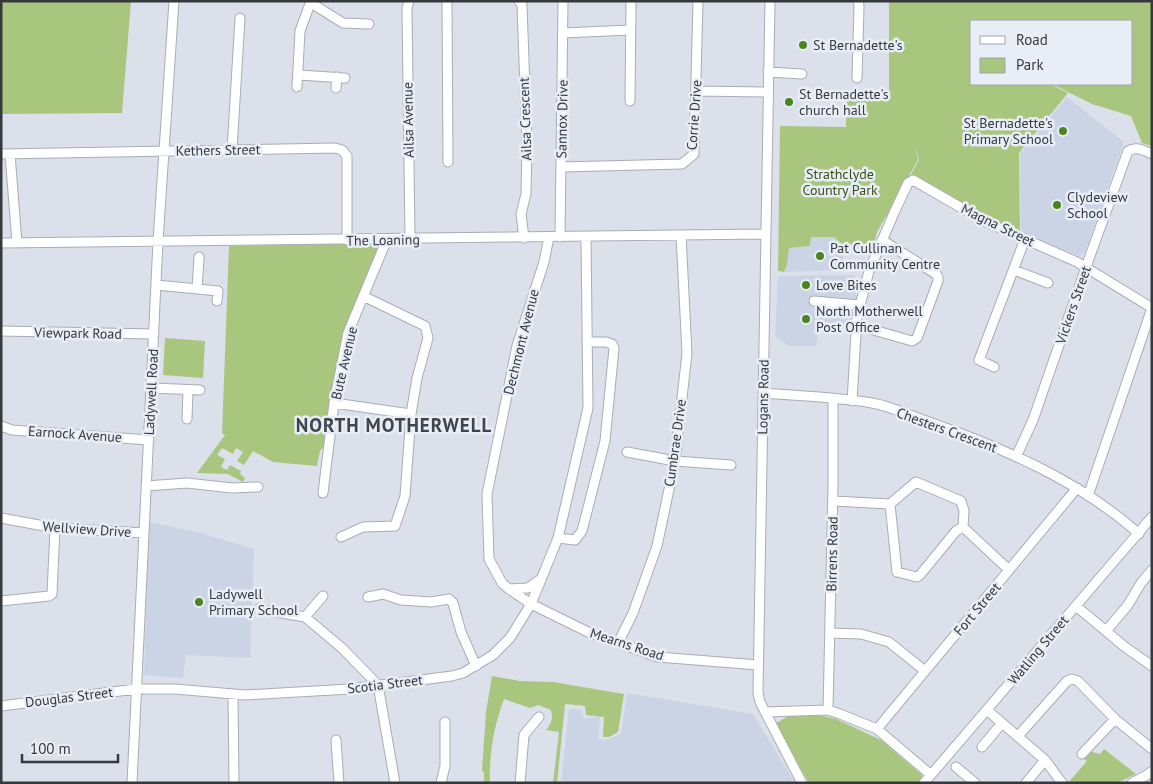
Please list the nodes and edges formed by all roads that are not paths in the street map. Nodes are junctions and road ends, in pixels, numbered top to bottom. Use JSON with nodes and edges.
{"nodes":[{"id":1,"x":174,"y":1,"type":"edge"},
{"id":2,"x":408,"y":1,"type":"edge"},
{"id":3,"x":447,"y":1,"type":"edge"},
{"id":4,"x":520,"y":1,"type":"edge"},
{"id":5,"x":563,"y":1,"type":"edge"},
{"id":6,"x":631,"y":1,"type":"edge"},
{"id":7,"x":698,"y":1,"type":"edge"},
{"id":8,"x":770,"y":1,"type":"edge"},
{"id":9,"x":858,"y":1,"type":"edge"},
{"id":10,"x":311,"y":2,"type":"edge"},
{"id":11,"x":348,"y":13,"type":"dead end"},
{"id":12,"x":240,"y":18,"type":"dead end"},
{"id":13,"x":347,"y":23,"type":"junction"},
{"id":14,"x":369,"y":24,"type":"dead end"},
{"id":15,"x":630,"y":30,"type":"junction"},
{"id":16,"x":563,"y":33,"type":"junction"},
{"id":17,"x":768,"y":72,"type":"junction"},
{"id":18,"x":802,"y":74,"type":"dead end"},
{"id":19,"x":298,"y":75,"type":"junction"},
{"id":20,"x":857,"y":78,"type":"dead end"},
{"id":21,"x":297,"y":87,"type":"dead end"},
{"id":22,"x":336,"y":88,"type":"dead end"},
{"id":23,"x":696,"y":91,"type":"junction"},
{"id":24,"x":768,"y":92,"type":"junction"},
{"id":25,"x":630,"y":101,"type":"dead end"},
{"id":26,"x":232,"y":150,"type":"junction"},
{"id":27,"x":164,"y":152,"type":"junction"},
{"id":28,"x":6,"y":154,"type":"edge"},
{"id":29,"x":1152,"y":154,"type":"edge"},
{"id":30,"x":448,"y":162,"type":"dead end"},
{"id":31,"x":561,"y":167,"type":"junction"},
{"id":32,"x":765,"y":234,"type":"junction"},
{"id":33,"x":681,"y":235,"type":"junction"},
{"id":34,"x":549,"y":237,"type":"junction"},
{"id":35,"x":560,"y":237,"type":"junction"},
{"id":36,"x":586,"y":237,"type":"junction"},
{"id":37,"x":524,"y":238,"type":"junction"},
{"id":38,"x":387,"y":239,"type":"junction"},
{"id":39,"x":410,"y":239,"type":"junction"},
{"id":40,"x":1025,"y":239,"type":"junction"},
{"id":41,"x":347,"y":240,"type":"junction"},
{"id":42,"x":882,"y":240,"type":"junction"},
{"id":43,"x":158,"y":241,"type":"junction"},
{"id":44,"x":1,"y":243,"type":"edge"},
{"id":45,"x":17,"y":243,"type":"junction"},
{"id":46,"x":199,"y":257,"type":"dead end"},
{"id":47,"x":1086,"y":267,"type":"junction"},
{"id":48,"x":1014,"y":270,"type":"junction"},
{"id":49,"x":1048,"y":283,"type":"dead end"},
{"id":50,"x":156,"y":285,"type":"junction"},
{"id":51,"x":197,"y":289,"type":"junction"},
{"id":52,"x":363,"y":296,"type":"junction"},
{"id":53,"x":217,"y":301,"type":"dead end"},
{"id":54,"x":814,"y":301,"type":"dead end"},
{"id":55,"x":860,"y":304,"type":"junction"},
{"id":56,"x":1152,"y":308,"type":"edge"},
{"id":57,"x":856,"y":325,"type":"junction"},
{"id":58,"x":1,"y":331,"type":"edge"},
{"id":59,"x":154,"y":334,"type":"junction"},
{"id":60,"x":587,"y":342,"type":"junction"},
{"id":61,"x":994,"y":367,"type":"dead end"},
{"id":62,"x":152,"y":388,"type":"junction"},
{"id":63,"x":188,"y":390,"type":"junction"},
{"id":64,"x":200,"y":390,"type":"dead end"},
{"id":65,"x":763,"y":393,"type":"junction"},
{"id":66,"x":833,"y":399,"type":"junction"},
{"id":67,"x":852,"y":401,"type":"junction"},
{"id":68,"x":334,"y":403,"type":"junction"},
{"id":69,"x":411,"y":414,"type":"junction"},
{"id":70,"x":187,"y":419,"type":"dead end"},
{"id":71,"x":1,"y":426,"type":"edge"},
{"id":72,"x":149,"y":440,"type":"junction"},
{"id":73,"x":627,"y":452,"type":"dead end"},
{"id":74,"x":1016,"y":457,"type":"junction"},
{"id":75,"x":675,"y":461,"type":"junction"},
{"id":76,"x":731,"y":465,"type":"dead end"},
{"id":77,"x":146,"y":486,"type":"junction"},
{"id":78,"x":258,"y":487,"type":"dead end"},
{"id":79,"x":1077,"y":488,"type":"junction"},
{"id":80,"x":323,"y":493,"type":"dead end"},
{"id":81,"x":1088,"y":496,"type":"junction"},
{"id":82,"x":833,"y":501,"type":"junction"},
{"id":83,"x":890,"y":504,"type":"junction"},
{"id":84,"x":1152,"y":517,"type":"edge"},
{"id":85,"x":1,"y":518,"type":"edge"},
{"id":86,"x":962,"y":527,"type":"junction"},
{"id":87,"x":55,"y":528,"type":"junction"},
{"id":88,"x":144,"y":533,"type":"junction"},
{"id":89,"x":1138,"y":534,"type":"junction"},
{"id":90,"x":341,"y":537,"type":"dead end"},
{"id":91,"x":558,"y":538,"type":"junction"},
{"id":92,"x":1009,"y":570,"type":"junction"},
{"id":93,"x":1152,"y":570,"type":"edge"},
{"id":94,"x":543,"y":578,"type":"junction"},
{"id":95,"x":509,"y":589,"type":"junction"},
{"id":96,"x":323,"y":596,"type":"dead end"},
{"id":97,"x":368,"y":598,"type":"dead end"},
{"id":98,"x":1,"y":601,"type":"edge"},
{"id":99,"x":531,"y":604,"type":"junction"},
{"id":100,"x":1076,"y":606,"type":"junction"},
{"id":101,"x":259,"y":608,"type":"dead end"},
{"id":102,"x":305,"y":617,"type":"junction"},
{"id":103,"x":1106,"y":630,"type":"junction"},
{"id":104,"x":830,"y":633,"type":"junction"},
{"id":105,"x":618,"y":643,"type":"junction"},
{"id":106,"x":758,"y":665,"type":"junction"},
{"id":107,"x":476,"y":666,"type":"junction"},
{"id":108,"x":1152,"y":666,"type":"edge"},
{"id":109,"x":925,"y":671,"type":"junction"},
{"id":110,"x":378,"y":685,"type":"junction"},
{"id":111,"x":136,"y":689,"type":"junction"},
{"id":112,"x":233,"y":694,"type":"junction"},
{"id":113,"x":1,"y":706,"type":"edge"},
{"id":114,"x":828,"y":710,"type":"junction"},
{"id":115,"x":987,"y":710,"type":"junction"},
{"id":116,"x":765,"y":712,"type":"junction"},
{"id":117,"x":539,"y":717,"type":"dead end"},
{"id":118,"x":1115,"y":719,"type":"junction"},
{"id":119,"x":445,"y":722,"type":"dead end"},
{"id":120,"x":1002,"y":723,"type":"junction"},
{"id":121,"x":877,"y":729,"type":"junction"},
{"id":122,"x":1018,"y":736,"type":"junction"},
{"id":123,"x":336,"y":740,"type":"dead end"},
{"id":124,"x":1090,"y":745,"type":"junction"},
{"id":125,"x":982,"y":747,"type":"dead end"},
{"id":126,"x":1152,"y":749,"type":"edge"},
{"id":127,"x":1098,"y":751,"type":"dead end"},
{"id":128,"x":1082,"y":754,"type":"dead end"},
{"id":129,"x":1045,"y":760,"type":"junction"},
{"id":130,"x":956,"y":767,"type":"dead end"},
{"id":131,"x":1152,"y":770,"type":"edge"},
{"id":132,"x":931,"y":775,"type":"junction"},
{"id":133,"x":132,"y":783,"type":"edge"},
{"id":134,"x":234,"y":783,"type":"edge"},
{"id":135,"x":339,"y":783,"type":"edge"},
{"id":136,"x":395,"y":783,"type":"edge"},
{"id":137,"x":441,"y":783,"type":"edge"},
{"id":138,"x":520,"y":783,"type":"edge"},
{"id":139,"x":802,"y":783,"type":"edge"},
{"id":140,"x":924,"y":783,"type":"edge"},
{"id":141,"x":975,"y":783,"type":"edge"},
{"id":142,"x":1026,"y":783,"type":"edge"},
{"id":143,"x":1062,"y":783,"type":"edge"},
{"id":144,"x":1132,"y":783,"type":"edge"}],
"edges":[{"from":1,"to":27,"type":"street","name":"Ladywell Road"},
{"from":2,"to":39,"type":"street","name":"Ailsa Avenue"},
{"from":3,"to":30,"type":"street"},
{"from":4,"to":37,"type":"street","name":"Ailsa Crescent"},
{"from":5,"to":16,"type":"street","name":"Sannox Drive"},
{"from":6,"to":15,"type":"street"},
{"from":7,"to":23,"type":"street","name":"Corrie Drive"},
{"from":8,"to":17,"type":"street","name":"Logans Road"},
{"from":9,"to":20,"type":"street"},
{"from":10,"to":13,"type":"street"},
{"from":10,"to":19,"type":"street"},
{"from":11,"to":13,"type":"street"},
{"from":12,"to":26,"type":"street"},
{"from":13,"to":14,"type":"street"},
{"from":15,"to":16,"type":"street"},
{"from":15,"to":25,"type":"street"},
{"from":16,"to":31,"type":"street","name":"Sannox Drive"},
{"from":17,"to":18,"type":"street"},
{"from":17,"to":24,"type":"street","name":"Logans Road"},
{"from":19,"to":21,"type":"street"},
{"from":19,"to":22,"type":"street"},
{"from":23,"to":24,"type":"street"},
{"from":23,"to":31,"type":"street","name":"Corrie Drive"},
{"from":24,"to":32,"type":"street","name":"Logans Road"},
{"from":26,"to":27,"type":"street","name":"Kethers Street"},
{"from":26,"to":41,"type":"street","name":"Kethers Street"},
{"from":27,"to":28,"type":"street","name":"Kethers Street"},
{"from":27,"to":43,"type":"street","name":"Ladywell Road"},
{"from":28,"to":45,"type":"street"},
{"from":29,"to":47,"type":"street","name":"Vickers Street"},
{"from":31,"to":35,"type":"street","name":"Sannox Drive"},
{"from":32,"to":33,"type":"street","name":"The Loaning"},
{"from":32,"to":65,"type":"street","name":"Logans Road"},
{"from":33,"to":36,"type":"street","name":"The Loaning"},
{"from":33,"to":75,"type":"street","name":"Cumbrae Drive"},
{"from":34,"to":35,"type":"street","name":"The Loaning"},
{"from":34,"to":37,"type":"street","name":"The Loaning"},
{"from":34,"to":95,"type":"street","name":"Dechmont Avenue"},
{"from":35,"to":36,"type":"street","name":"The Loaning"},
{"from":36,"to":60,"type":"street","name":"Scotia Street"},
{"from":37,"to":39,"type":"street","name":"The Loaning"},
{"from":38,"to":39,"type":"street","name":"The Loaning"},
{"from":38,"to":41,"type":"street","name":"The Loaning"},
{"from":38,"to":52,"type":"street","name":"Bute Avenue"},
{"from":40,"to":42,"type":"street","name":"Magna Street"},
{"from":40,"to":47,"type":"street","name":"Magna Street"},
{"from":40,"to":48,"type":"street"},
{"from":41,"to":43,"type":"street","name":"The Loaning"},
{"from":42,"to":55,"type":"street"},
{"from":42,"to":57,"type":"street"},
{"from":43,"to":45,"type":"street","name":"The Loaning"},
{"from":43,"to":50,"type":"street","name":"Ladywell Road"},
{"from":44,"to":45,"type":"street","name":"The Loaning"},
{"from":46,"to":51,"type":"street"},
{"from":47,"to":56,"type":"street","name":"Magna Street"},
{"from":47,"to":74,"type":"street","name":"Vickers Street"},
{"from":48,"to":49,"type":"street"},
{"from":48,"to":61,"type":"street"},
{"from":50,"to":51,"type":"street"},
{"from":50,"to":59,"type":"street","name":"Ladywell Road"},
{"from":51,"to":53,"type":"street"},
{"from":52,"to":68,"type":"street","name":"Bute Avenue"},
{"from":52,"to":69,"type":"street"},
{"from":54,"to":55,"type":"street"},
{"from":55,"to":57,"type":"street"},
{"from":56,"to":81,"type":"street"},
{"from":57,"to":67,"type":"street"},
{"from":58,"to":59,"type":"street","name":"Viewpark Road"},
{"from":59,"to":62,"type":"street","name":"Ladywell Road"},
{"from":60,"to":91,"type":"street","name":"Scotia Street"},
{"from":60,"to":91,"type":"street"},
{"from":62,"to":63,"type":"street"},
{"from":62,"to":72,"type":"street","name":"Ladywell Road"},
{"from":63,"to":64,"type":"street"},
{"from":63,"to":70,"type":"street"},
{"from":65,"to":66,"type":"street","name":"Chesters Crescent"},
{"from":65,"to":106,"type":"street","name":"Logans Road"},
{"from":66,"to":67,"type":"street","name":"Chesters Crescent"},
{"from":66,"to":82,"type":"street","name":"Birrens Road"},
{"from":67,"to":74,"type":"street","name":"Chesters Crescent"},
{"from":68,"to":69,"type":"street"},
{"from":68,"to":80,"type":"street","name":"Bute Avenue"},
{"from":69,"to":90,"type":"street"},
{"from":71,"to":72,"type":"street","name":"Earnock Avenue"},
{"from":72,"to":77,"type":"street","name":"Ladywell Road"},
{"from":73,"to":75,"type":"street"},
{"from":74,"to":79,"type":"street","name":"Chesters Crescent"},
{"from":75,"to":76,"type":"street"},
{"from":75,"to":105,"type":"street","name":"Cumbrae Drive"},
{"from":77,"to":78,"type":"street"},
{"from":77,"to":88,"type":"street","name":"Ladywell Road"},
{"from":79,"to":81,"type":"street","name":"Chesters Crescent"},
{"from":79,"to":92,"type":"street","name":"Fort Street"},
{"from":81,"to":89,"type":"street","name":"Chesters Crescent"},
{"from":82,"to":83,"type":"street"},
{"from":82,"to":104,"type":"street","name":"Birrens Road"},
{"from":83,"to":86,"type":"street"},
{"from":83,"to":86,"type":"street"},
{"from":84,"to":89,"type":"street","name":"Watling Street"},
{"from":85,"to":87,"type":"street","name":"Wellview Drive"},
{"from":86,"to":92,"type":"street"},
{"from":87,"to":88,"type":"street","name":"Wellview Drive"},
{"from":87,"to":98,"type":"street"},
{"from":88,"to":111,"type":"street","name":"Ladywell Road"},
{"from":89,"to":100,"type":"street","name":"Watling Street"},
{"from":91,"to":94,"type":"street","name":"Scotia Street"},
{"from":92,"to":109,"type":"street","name":"Fort Street"},
{"from":93,"to":103,"type":"street"},
{"from":94,"to":95,"type":"street"},
{"from":94,"to":99,"type":"street","name":"Scotia Street"},
{"from":95,"to":99,"type":"street","name":"Dechmont Avenue"},
{"from":96,"to":102,"type":"street"},
{"from":97,"to":107,"type":"street"},
{"from":99,"to":105,"type":"street","name":"Mearns Road"},
{"from":99,"to":107,"type":"street","name":"Scotia Street"},
{"from":100,"to":103,"type":"street"},
{"from":100,"to":115,"type":"street","name":"Watling Street"},
{"from":101,"to":102,"type":"street"},
{"from":102,"to":110,"type":"street"},
{"from":103,"to":108,"type":"street"},
{"from":104,"to":109,"type":"street"},
{"from":104,"to":114,"type":"street","name":"Birrens Road"},
{"from":105,"to":106,"type":"street","name":"Mearns Road"},
{"from":106,"to":116,"type":"street","name":"Logans Road"},
{"from":107,"to":110,"type":"street","name":"Scotia Street"},
{"from":109,"to":121,"type":"street","name":"Fort Street"},
{"from":110,"to":112,"type":"street","name":"Scotia Street"},
{"from":110,"to":136,"type":"street"},
{"from":111,"to":112,"type":"street","name":"Scotia Street"},
{"from":111,"to":113,"type":"street","name":"Douglas Street"},
{"from":111,"to":133,"type":"street","name":"Ladywell Road"},
{"from":112,"to":134,"type":"street"},
{"from":114,"to":116,"type":"street"},
{"from":114,"to":121,"type":"street"},
{"from":115,"to":120,"type":"street"},
{"from":115,"to":132,"type":"street","name":"Watling Street"},
{"from":116,"to":139,"type":"street","name":"Logans Road"},
{"from":117,"to":138,"type":"street"},
{"from":118,"to":122,"type":"street"},
{"from":118,"to":124,"type":"street"},
{"from":118,"to":126,"type":"street"},
{"from":119,"to":137,"type":"street"},
{"from":120,"to":122,"type":"street"},
{"from":120,"to":125,"type":"street"},
{"from":121,"to":132,"type":"street"},
{"from":122,"to":129,"type":"street"},
{"from":123,"to":135,"type":"street"},
{"from":124,"to":127,"type":"street"},
{"from":124,"to":128,"type":"street"},
{"from":129,"to":142,"type":"street"},
{"from":129,"to":143,"type":"street"},
{"from":130,"to":141,"type":"street"},
{"from":131,"to":144,"type":"street"},
{"from":132,"to":140,"type":"street","name":"Watling Street"}]}
